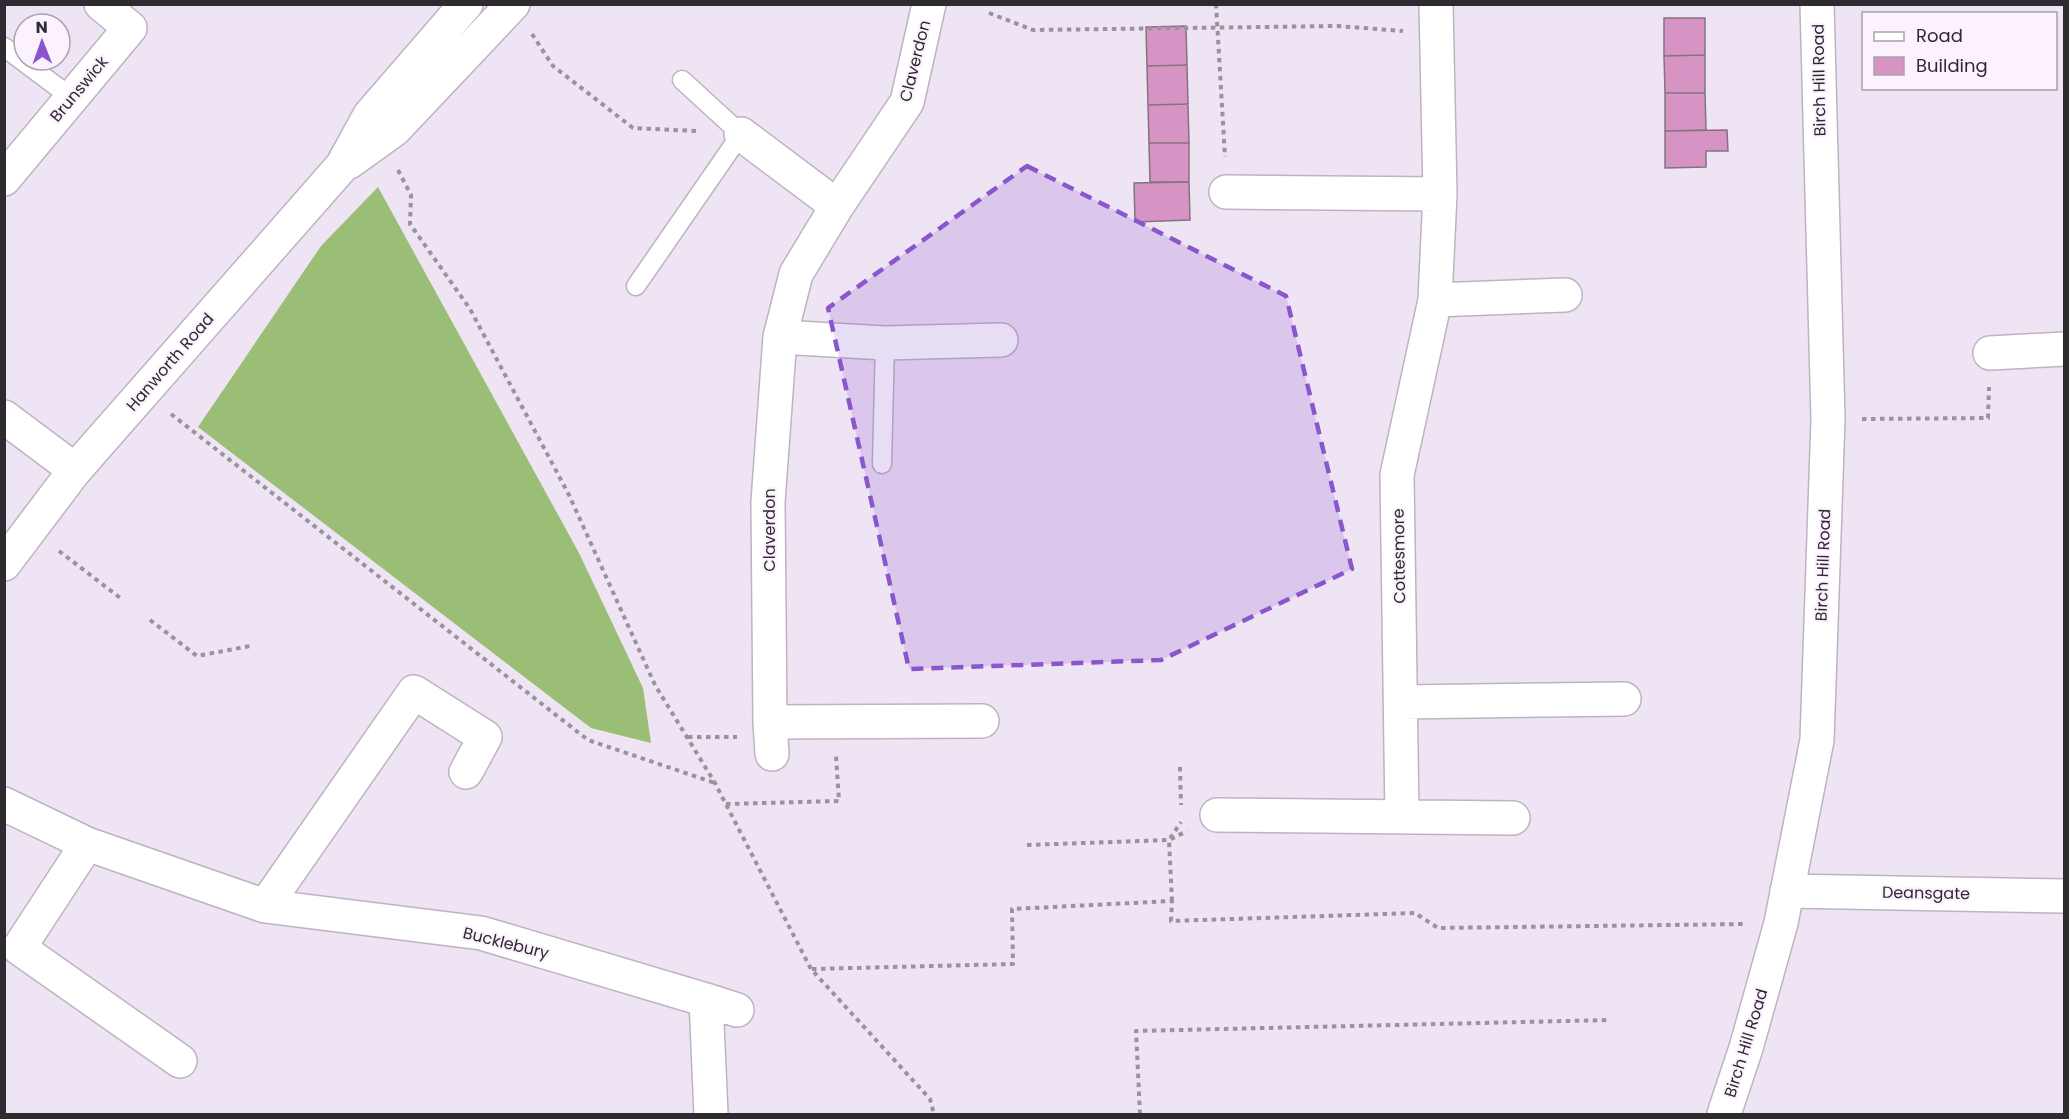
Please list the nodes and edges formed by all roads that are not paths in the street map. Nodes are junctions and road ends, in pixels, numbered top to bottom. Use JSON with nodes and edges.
{"nodes":[{"id":1,"x":101,"y":4,"type":"edge"},
{"id":2,"x":466,"y":4,"type":"edge"},
{"id":3,"x":929,"y":4,"type":"edge"},
{"id":4,"x":1817,"y":4,"type":"edge"},
{"id":5,"x":520,"y":15,"type":"edge"},
{"id":6,"x":1436,"y":19,"type":"edge"},
{"id":7,"x":4,"y":47,"type":"edge"},
{"id":8,"x":682,"y":80,"type":"dead end"},
{"id":9,"x":72,"y":98,"type":"junction"},
{"id":10,"x":741,"y":134,"type":"junction"},
{"id":11,"x":342,"y":166,"type":"junction"},
{"id":12,"x":6,"y":173,"type":"edge"},
{"id":13,"x":1226,"y":192,"type":"road end"},
{"id":14,"x":1440,"y":194,"type":"junction"},
{"id":15,"x":837,"y":206,"type":"junction"},
{"id":16,"x":636,"y":286,"type":"dead end"},
{"id":17,"x":1565,"y":296,"type":"dead end"},
{"id":18,"x":1435,"y":300,"type":"junction"},
{"id":19,"x":780,"y":337,"type":"junction"},
{"id":20,"x":1001,"y":340,"type":"dead end"},
{"id":21,"x":885,"y":343,"type":"junction"},
{"id":22,"x":2064,"y":349,"type":"edge"},
{"id":23,"x":1990,"y":353,"type":"road end"},
{"id":24,"x":4,"y":417,"type":"edge"},
{"id":25,"x":882,"y":464,"type":"dead end"},
{"id":26,"x":75,"y":470,"type":"junction"},
{"id":27,"x":4,"y":564,"type":"edge"},
{"id":28,"x":1624,"y":699,"type":"dead end"},
{"id":29,"x":1401,"y":702,"type":"junction"},
{"id":30,"x":982,"y":721,"type":"dead end"},
{"id":31,"x":466,"y":772,"type":"dead end"},
{"id":32,"x":4,"y":804,"type":"edge"},
{"id":33,"x":1217,"y":815,"type":"road end"},
{"id":34,"x":1402,"y":817,"type":"junction"},
{"id":35,"x":1513,"y":818,"type":"dead end"},
{"id":36,"x":87,"y":844,"type":"junction"},
{"id":37,"x":1787,"y":891,"type":"junction"},
{"id":38,"x":2064,"y":896,"type":"edge"},
{"id":39,"x":265,"y":906,"type":"junction"},
{"id":40,"x":706,"y":1000,"type":"junction"},
{"id":41,"x":737,"y":1010,"type":"dead end"},
{"id":42,"x":180,"y":1061,"type":"dead end"},
{"id":43,"x":711,"y":1114,"type":"edge"},
{"id":44,"x":1724,"y":1114,"type":"edge"}],
"edges":[{"from":1,"to":9,"type":"street","name":"Brunswick"},
{"from":2,"to":11,"type":"street","name":"Hanworth Road"},
{"from":3,"to":15,"type":"street","name":"Claverdon"},
{"from":4,"to":37,"type":"street","name":"Birch Hill Road"},
{"from":5,"to":11,"type":"street","name":"Hanworth Road"},
{"from":6,"to":14,"type":"street","name":"Cottesmore"},
{"from":7,"to":9,"type":"lane"},
{"from":8,"to":10,"type":"lane"},
{"from":9,"to":12,"type":"street","name":"Brunswick"},
{"from":10,"to":15,"type":"street"},
{"from":10,"to":16,"type":"lane"},
{"from":11,"to":26,"type":"street","name":"Hanworth Road"},
{"from":13,"to":14,"type":"street"},
{"from":14,"to":18,"type":"street","name":"Cottesmore"},
{"from":15,"to":19,"type":"street","name":"Claverdon"},
{"from":17,"to":18,"type":"street"},
{"from":18,"to":29,"type":"street","name":"Cottesmore"},
{"from":19,"to":21,"type":"street"},
{"from":19,"to":30,"type":"street","name":"Claverdon"},
{"from":20,"to":21,"type":"street"},
{"from":21,"to":25,"type":"lane"},
{"from":22,"to":23,"type":"street"},
{"from":24,"to":26,"type":"street"},
{"from":26,"to":27,"type":"street","name":"Hanworth Road"},
{"from":28,"to":29,"type":"street"},
{"from":29,"to":34,"type":"street","name":"Cottesmore"},
{"from":31,"to":39,"type":"street"},
{"from":32,"to":36,"type":"street","name":"Bucklebury"},
{"from":33,"to":34,"type":"street"},
{"from":34,"to":35,"type":"street"},
{"from":36,"to":39,"type":"street","name":"Bucklebury"},
{"from":36,"to":42,"type":"street"},
{"from":37,"to":38,"type":"street","name":"Deansgate"},
{"from":37,"to":44,"type":"street","name":"Birch Hill Road"},
{"from":39,"to":40,"type":"street","name":"Bucklebury"},
{"from":40,"to":41,"type":"street","name":"Bucklebury"},
{"from":40,"to":43,"type":"street"}]}
